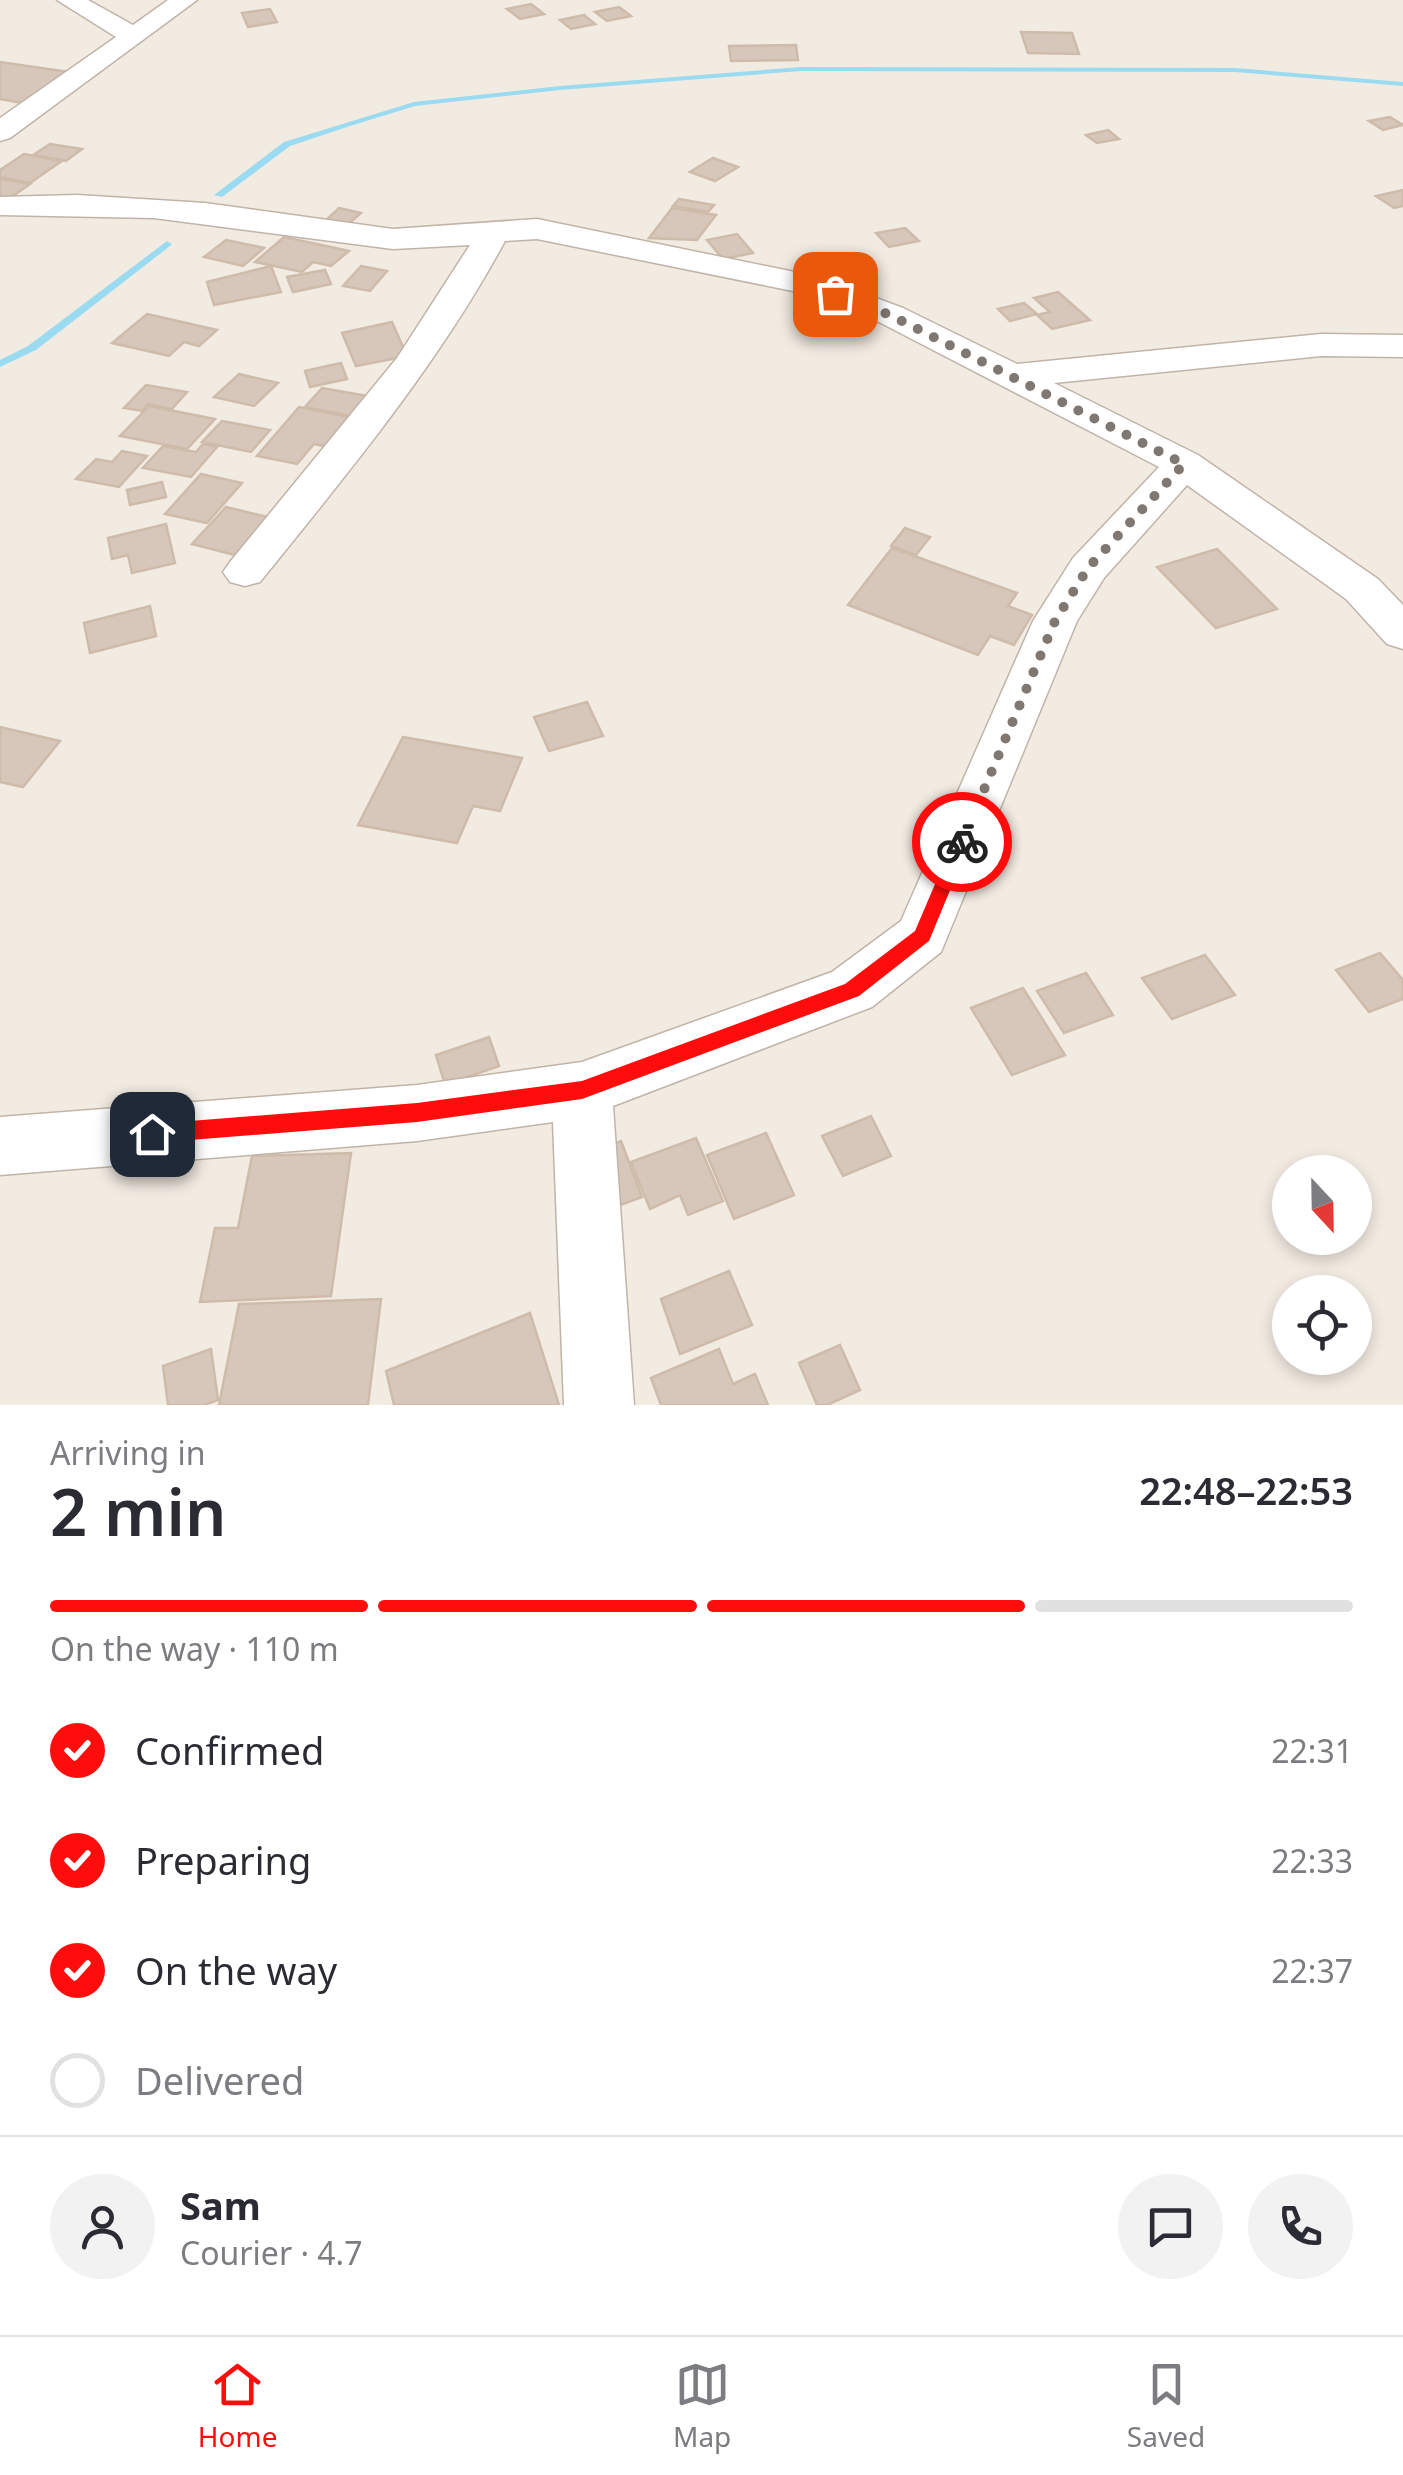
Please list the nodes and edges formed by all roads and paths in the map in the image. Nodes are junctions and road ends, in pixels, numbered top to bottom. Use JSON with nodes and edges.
{"nodes":[{"id":1,"x":70,"y":0,"type":"edge"},
{"id":2,"x":184,"y":0,"type":"edge"},
{"id":3,"x":134,"y":36,"type":"junction"},
{"id":4,"x":0,"y":132,"type":"edge"},
{"id":5,"x":0,"y":206,"type":"edge"},
{"id":6,"x":494,"y":231,"type":"junction"},
{"id":7,"x":392,"y":239,"type":"junction"},
{"id":8,"x":345,"y":269,"type":"dead end"},
{"id":9,"x":1403,"y":346,"type":"edge"},
{"id":10,"x":1011,"y":376,"type":"junction"},
{"id":11,"x":1184,"y":464,"type":"junction"},
{"id":12,"x":245,"y":572,"type":"dead end"},
{"id":13,"x":1403,"y":633,"type":"edge"},
{"id":14,"x":582,"y":1090,"type":"junction"},
{"id":15,"x":0,"y":1146,"type":"edge"},
{"id":16,"x":600,"y":1405,"type":"edge"}],
"edges":[{"from":1,"to":3,"type":"street"},
{"from":2,"to":3,"type":"street"},
{"from":3,"to":4,"type":"street"},
{"from":5,"to":7,"type":"street"},
{"from":6,"to":7,"type":"street"},
{"from":6,"to":10,"type":"street"},
{"from":6,"to":12,"type":"street"},
{"from":7,"to":8,"type":"street"},
{"from":9,"to":10,"type":"street"},
{"from":10,"to":11,"type":"street"},
{"from":11,"to":13,"type":"street"},
{"from":11,"to":14,"type":"street"},
{"from":14,"to":15,"type":"street"},
{"from":14,"to":16,"type":"street"}]}
